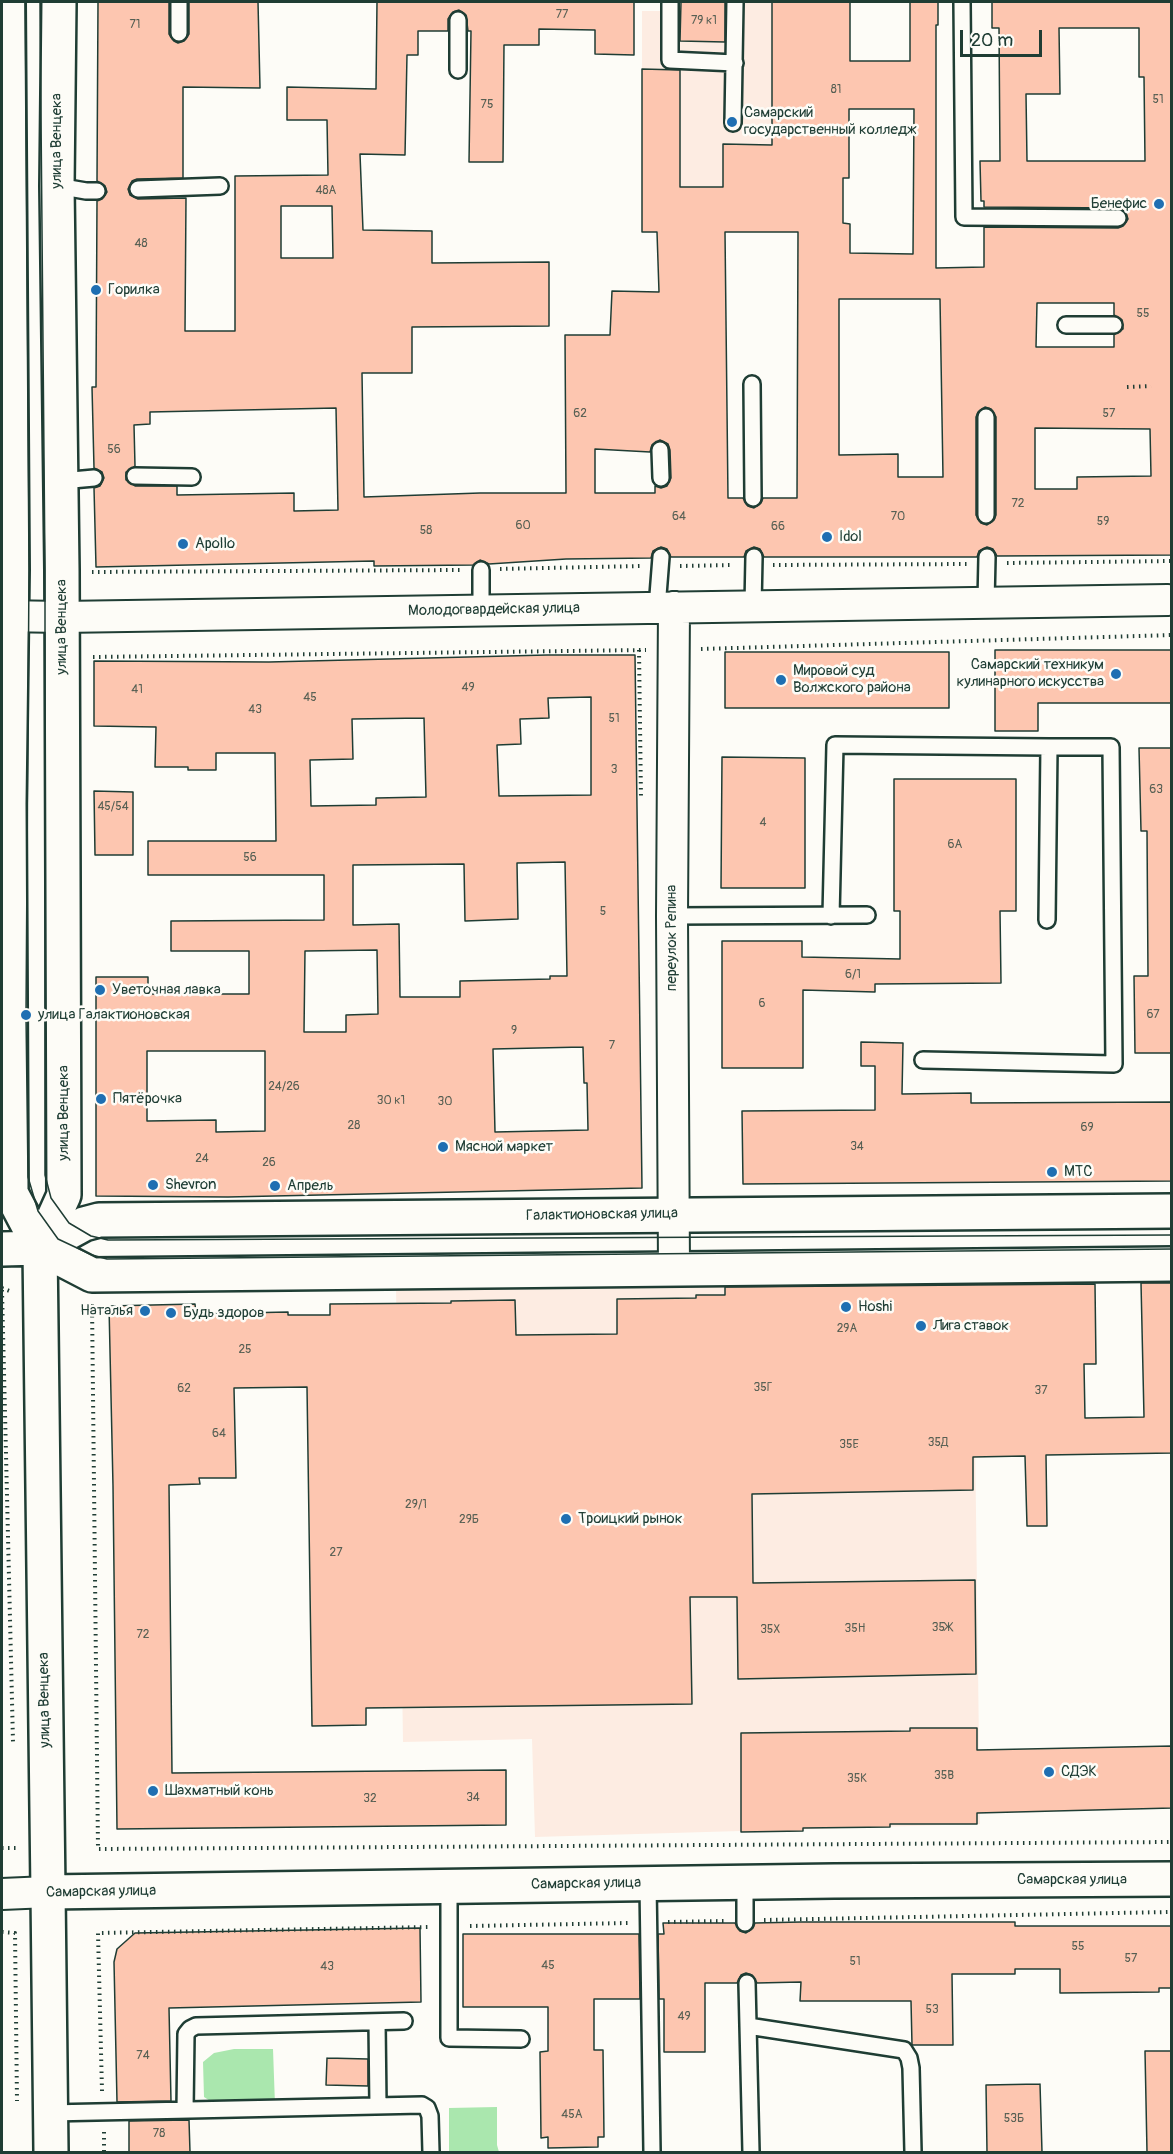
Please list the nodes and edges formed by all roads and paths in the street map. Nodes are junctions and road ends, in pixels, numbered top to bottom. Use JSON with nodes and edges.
{"nodes":[{"id":1,"x":8,"y":2,"type":"edge"},
{"id":2,"x":58,"y":2,"type":"edge"},
{"id":3,"x":178,"y":2,"type":"edge"},
{"id":4,"x":670,"y":2,"type":"edge"},
{"id":5,"x":735,"y":2,"type":"edge"},
{"id":6,"x":962,"y":2,"type":"edge"},
{"id":7,"x":458,"y":20,"type":"dead end"},
{"id":8,"x":179,"y":33,"type":"dead end"},
{"id":9,"x":735,"y":63,"type":"junction"},
{"id":10,"x":458,"y":70,"type":"dead end"},
{"id":11,"x":734,"y":123,"type":"dead end"},
{"id":12,"x":57,"y":186,"type":"junction"},
{"id":13,"x":220,"y":186,"type":"dead end"},
{"id":14,"x":138,"y":189,"type":"dead end"},
{"id":15,"x":97,"y":191,"type":"dead end"},
{"id":16,"x":1118,"y":218,"type":"dead end"},
{"id":17,"x":1066,"y":324,"type":"dead end"},
{"id":18,"x":1114,"y":325,"type":"dead end"},
{"id":19,"x":752,"y":384,"type":"dead end"},
{"id":20,"x":1151,"y":386,"type":"dead end"},
{"id":21,"x":1127,"y":387,"type":"dead end"},
{"id":22,"x":986,"y":417,"type":"dead end"},
{"id":23,"x":660,"y":450,"type":"dead end"},
{"id":24,"x":135,"y":476,"type":"dead end"},
{"id":25,"x":192,"y":477,"type":"dead end"},
{"id":26,"x":94,"y":478,"type":"dead end"},
{"id":27,"x":661,"y":478,"type":"dead end"},
{"id":28,"x":61,"y":481,"type":"junction"},
{"id":29,"x":753,"y":498,"type":"dead end"},
{"id":30,"x":986,"y":515,"type":"dead end"},
{"id":31,"x":987,"y":560,"type":"junction"},
{"id":32,"x":754,"y":561,"type":"junction"},
{"id":33,"x":1172,"y":561,"type":"edge"},
{"id":34,"x":661,"y":562,"type":"junction"},
{"id":35,"x":62,"y":570,"type":"junction"},
{"id":36,"x":481,"y":570,"type":"junction"},
{"id":37,"x":1168,"y":600,"type":"dead end"},
{"id":38,"x":986,"y":602,"type":"junction"},
{"id":39,"x":753,"y":606,"type":"junction"},
{"id":40,"x":665,"y":608,"type":"junction"},
{"id":41,"x":481,"y":610,"type":"junction"},
{"id":42,"x":7,"y":616,"type":"edge"},
{"id":43,"x":62,"y":617,"type":"junction"},
{"id":44,"x":1172,"y":634,"type":"edge"},
{"id":45,"x":673,"y":650,"type":"junction"},
{"id":46,"x":62,"y":660,"type":"junction"},
{"id":47,"x":1049,"y":747,"type":"junction"},
{"id":48,"x":867,"y":915,"type":"dead end"},
{"id":49,"x":672,"y":916,"type":"junction"},
{"id":50,"x":831,"y":916,"type":"junction"},
{"id":51,"x":1047,"y":920,"type":"dead end"},
{"id":52,"x":923,"y":1060,"type":"dead end"},
{"id":53,"x":1172,"y":1210,"type":"edge"},
{"id":54,"x":673,"y":1215,"type":"junction"},
{"id":55,"x":40,"y":1248,"type":"junction"},
{"id":56,"x":2,"y":1249,"type":"edge"},
{"id":57,"x":1172,"y":1264,"type":"edge"},
{"id":58,"x":674,"y":1269,"type":"junction"},
{"id":59,"x":2,"y":1290,"type":"edge"},
{"id":60,"x":14,"y":1753,"type":"dead end"},
{"id":61,"x":16,"y":1836,"type":"dead end"},
{"id":62,"x":1172,"y":1842,"type":"edge"},
{"id":63,"x":2,"y":1848,"type":"edge"},
{"id":64,"x":98,"y":1849,"type":"dead end"},
{"id":65,"x":1172,"y":1879,"type":"edge"},
{"id":66,"x":745,"y":1882,"type":"junction"},
{"id":67,"x":648,"y":1884,"type":"junction"},
{"id":68,"x":449,"y":1886,"type":"junction"},
{"id":69,"x":48,"y":1892,"type":"junction"},
{"id":70,"x":2,"y":1894,"type":"edge"},
{"id":71,"x":745,"y":1923,"type":"dead end"},
{"id":72,"x":2,"y":1932,"type":"edge"},
{"id":73,"x":98,"y":1934,"type":"dead end"},
{"id":74,"x":747,"y":1983,"type":"dead end"},
{"id":75,"x":404,"y":2021,"type":"dead end"},
{"id":76,"x":377,"y":2022,"type":"junction"},
{"id":77,"x":748,"y":2026,"type":"junction"},
{"id":78,"x":520,"y":2039,"type":"dead end"},
{"id":79,"x":18,"y":2106,"type":"dead end"},
{"id":80,"x":378,"y":2106,"type":"junction"},
{"id":81,"x":186,"y":2110,"type":"junction"},
{"id":82,"x":103,"y":2112,"type":"junction"},
{"id":83,"x":50,"y":2113,"type":"junction"},
{"id":84,"x":51,"y":2152,"type":"edge"},
{"id":85,"x":104,"y":2152,"type":"edge"},
{"id":86,"x":431,"y":2152,"type":"edge"},
{"id":87,"x":652,"y":2152,"type":"edge"},
{"id":88,"x":751,"y":2152,"type":"edge"},
{"id":89,"x":913,"y":2152,"type":"edge"}],
"edges":[{"from":1,"to":42,"type":"main road","name":"улица Венцека"},
{"from":2,"to":12,"type":"main road","name":"улица Венцека"},
{"from":3,"to":8,"type":"lane"},
{"from":4,"to":9,"type":"lane"},
{"from":5,"to":9,"type":"lane"},
{"from":6,"to":16,"type":"lane"},
{"from":7,"to":10,"type":"lane"},
{"from":9,"to":11,"type":"lane"},
{"from":12,"to":15,"type":"lane"},
{"from":12,"to":28,"type":"main road","name":"улица Венцека"},
{"from":13,"to":14,"type":"lane"},
{"from":17,"to":18,"type":"lane"},
{"from":19,"to":29,"type":"lane"},
{"from":20,"to":21,"type":"path"},
{"from":22,"to":30,"type":"lane"},
{"from":23,"to":27,"type":"lane"},
{"from":24,"to":25,"type":"lane"},
{"from":26,"to":28,"type":"lane"},
{"from":28,"to":35,"type":"main road","name":"улица Венцека"},
{"from":31,"to":32,"type":"path"},
{"from":31,"to":33,"type":"path"},
{"from":31,"to":38,"type":"lane"},
{"from":32,"to":34,"type":"path"},
{"from":32,"to":39,"type":"lane"},
{"from":34,"to":36,"type":"path"},
{"from":34,"to":40,"type":"lane"},
{"from":35,"to":36,"type":"path"},
{"from":35,"to":43,"type":"main road","name":"улица Венцека"},
{"from":36,"to":41,"type":"lane"},
{"from":37,"to":38,"type":"street","name":"Молодогвардейская улица"},
{"from":38,"to":39,"type":"street","name":"Молодогвардейская улица"},
{"from":39,"to":40,"type":"street","name":"Молодогвардейская улица"},
{"from":40,"to":41,"type":"street","name":"Молодогвардейская улица"},
{"from":40,"to":45,"type":"street","name":"переулок Репина"},
{"from":41,"to":43,"type":"street","name":"Молодогвардейская улица"},
{"from":42,"to":43,"type":"street","name":"Молодогвардейская улица"},
{"from":42,"to":55,"type":"main road","name":"улица Венцека"},
{"from":43,"to":46,"type":"main road","name":"улица Венцека"},
{"from":44,"to":45,"type":"path"},
{"from":45,"to":46,"type":"path"},
{"from":45,"to":49,"type":"street","name":"переулок Репина"},
{"from":46,"to":55,"type":"main road","name":"улица Венцека"},
{"from":47,"to":50,"type":"lane"},
{"from":47,"to":51,"type":"lane"},
{"from":47,"to":52,"type":"lane"},
{"from":48,"to":50,"type":"lane"},
{"from":49,"to":50,"type":"lane"},
{"from":49,"to":54,"type":"street","name":"переулок Репина"},
{"from":53,"to":54,"type":"main road","name":"Галактионовская улица"},
{"from":54,"to":55,"type":"main road","name":"Галактионовская улица"},
{"from":54,"to":58,"type":"street","name":"переулок Репина"},
{"from":55,"to":56,"type":"main road","name":"Галактионовская улица"},
{"from":55,"to":58,"type":"main road","name":"Галактионовская улица"},
{"from":55,"to":69,"type":"main road","name":"улица Венцека"},
{"from":57,"to":58,"type":"main road","name":"Галактионовская улица"},
{"from":59,"to":60,"type":"path"},
{"from":61,"to":63,"type":"path"},
{"from":62,"to":64,"type":"path"},
{"from":65,"to":66,"type":"main road","name":"Самарская улица"},
{"from":66,"to":67,"type":"main road","name":"Самарская улица"},
{"from":66,"to":71,"type":"lane"},
{"from":67,"to":68,"type":"main road","name":"Самарская улица"},
{"from":67,"to":87,"type":"lane"},
{"from":68,"to":69,"type":"main road","name":"Самарская улица"},
{"from":68,"to":78,"type":"lane"},
{"from":69,"to":70,"type":"street","name":"Самарская улица"},
{"from":69,"to":83,"type":"main road","name":"улица Венцека"},
{"from":72,"to":79,"type":"path"},
{"from":73,"to":82,"type":"path"},
{"from":74,"to":77,"type":"lane"},
{"from":75,"to":76,"type":"lane"},
{"from":76,"to":80,"type":"lane"},
{"from":76,"to":81,"type":"lane"},
{"from":77,"to":88,"type":"lane"},
{"from":77,"to":89,"type":"lane"},
{"from":80,"to":81,"type":"lane"},
{"from":80,"to":86,"type":"lane"},
{"from":81,"to":82,"type":"lane"},
{"from":82,"to":83,"type":"lane"},
{"from":82,"to":85,"type":"path"},
{"from":83,"to":84,"type":"main road","name":"улица Венцека"}]}
